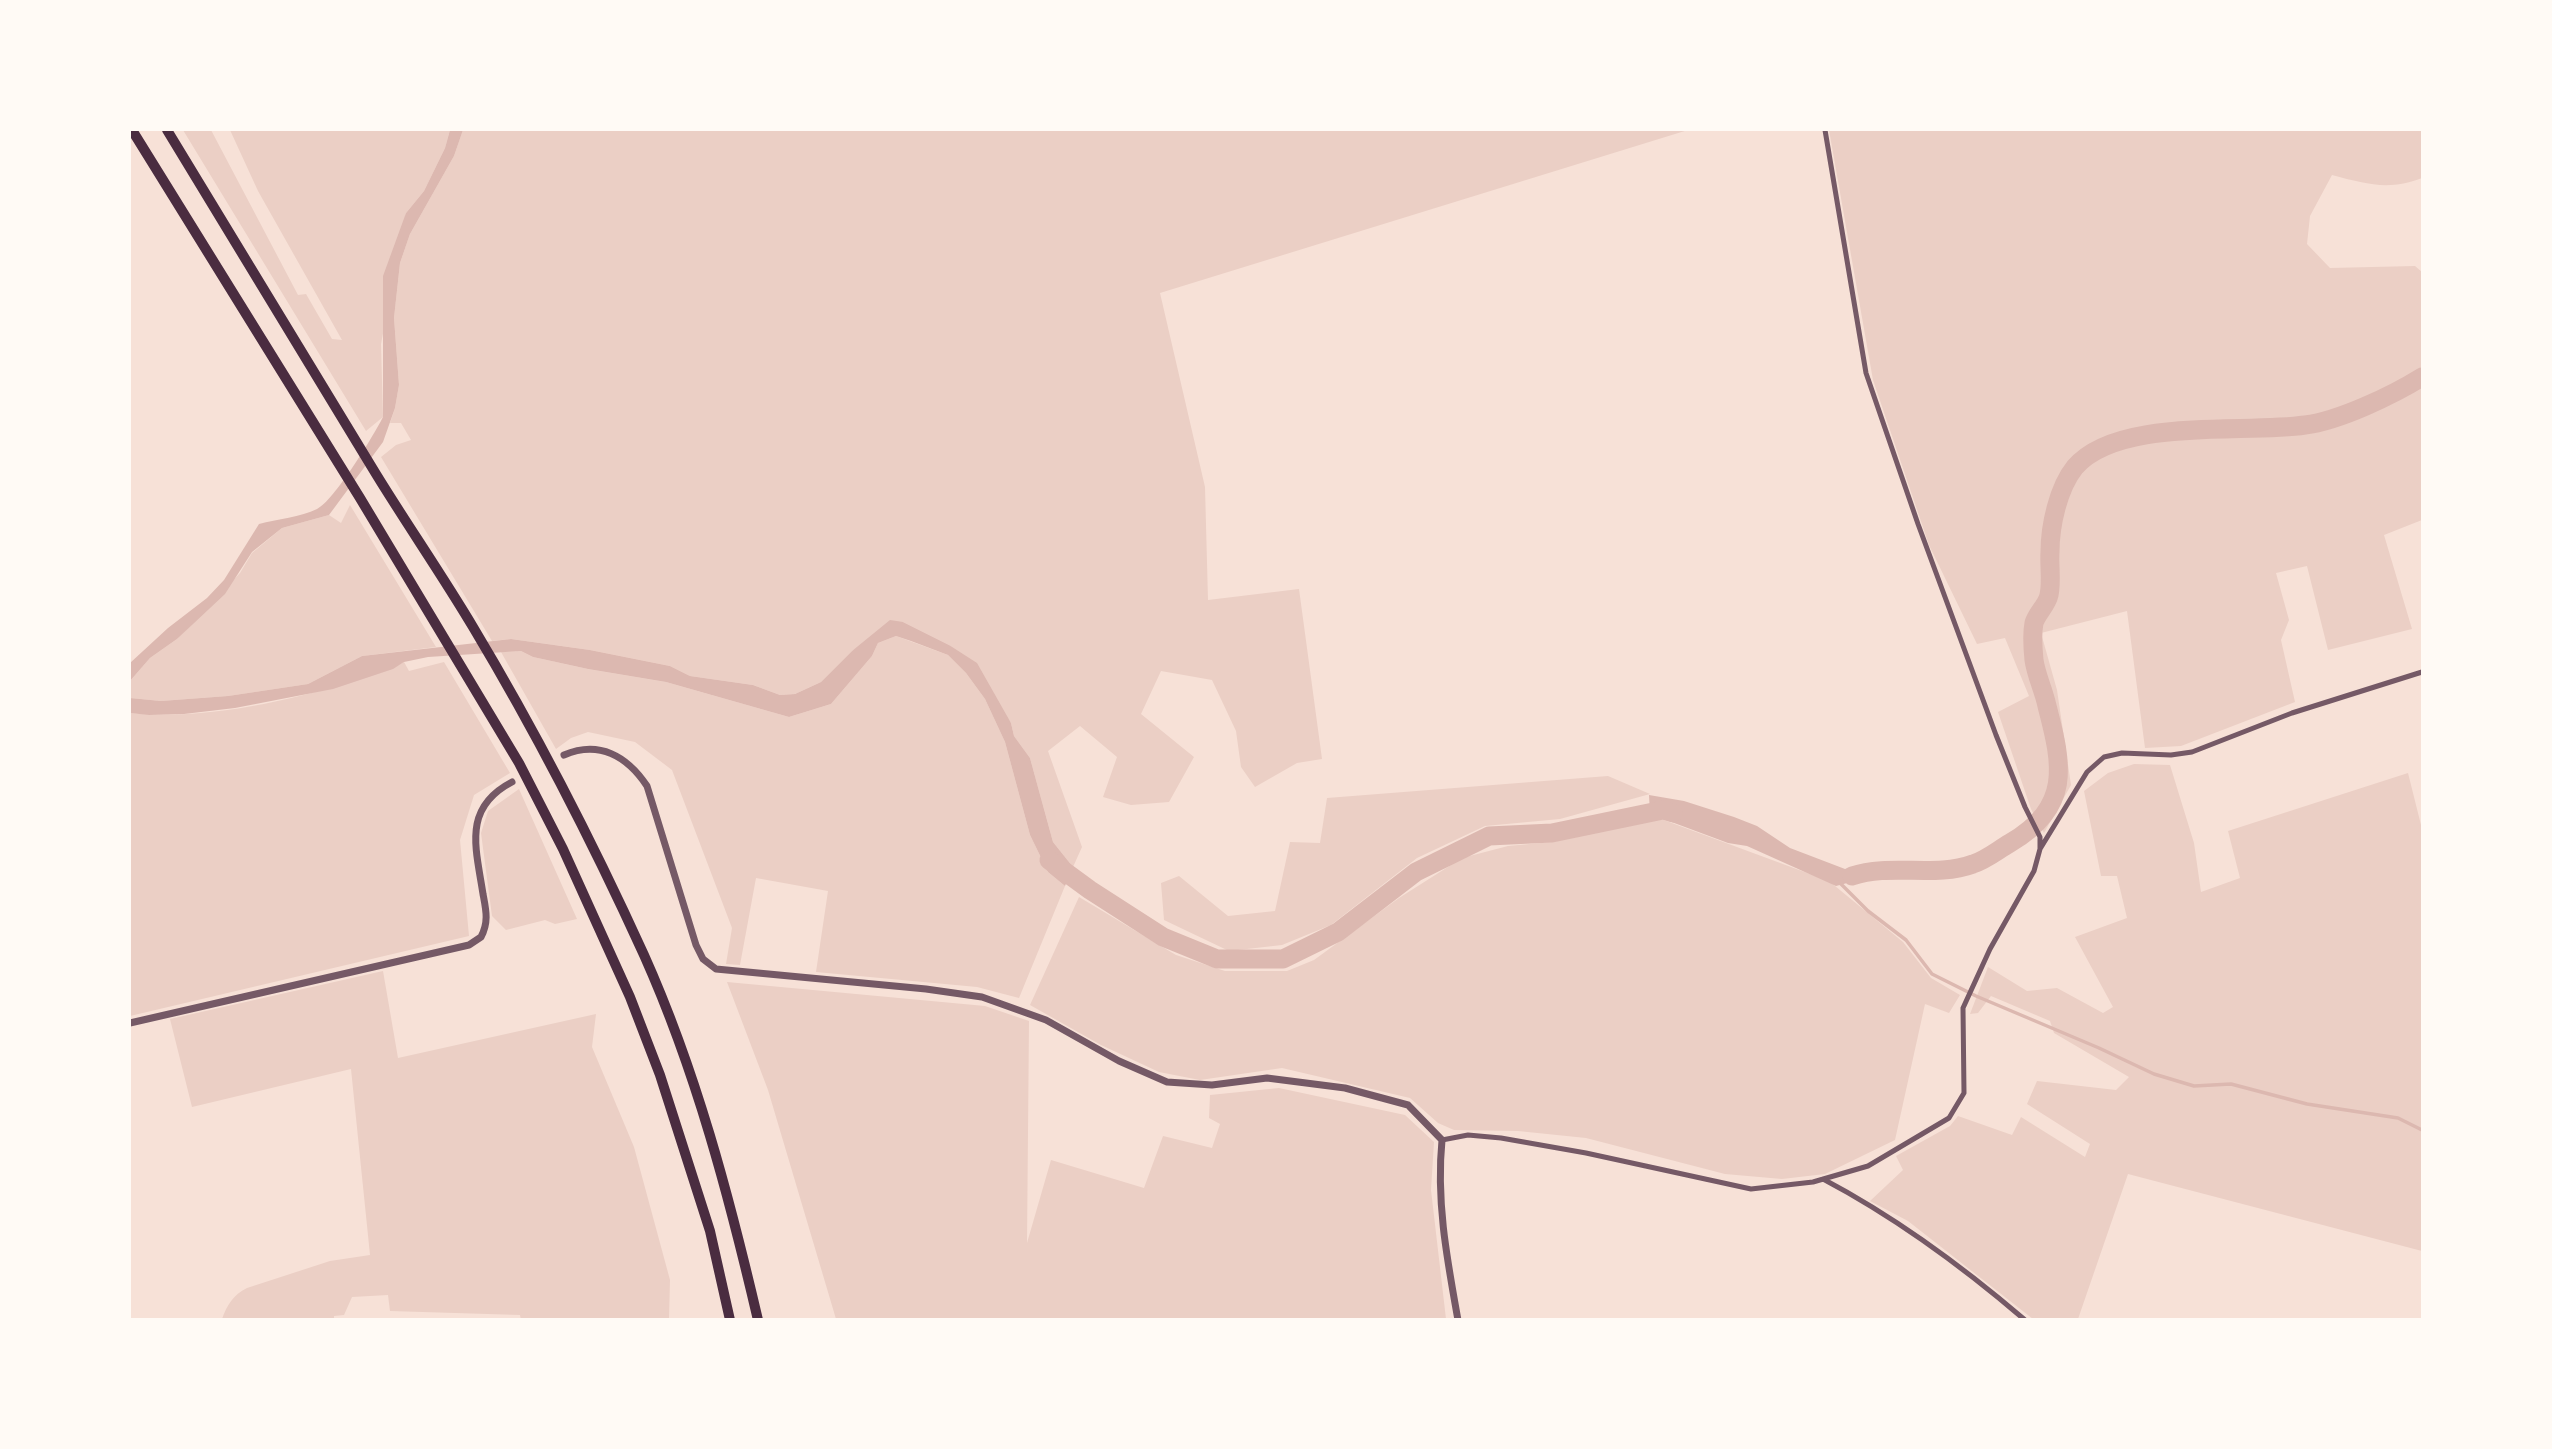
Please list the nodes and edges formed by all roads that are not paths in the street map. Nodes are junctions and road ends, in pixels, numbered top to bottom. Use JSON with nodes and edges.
{"nodes":[{"id":1,"x":132,"y":130,"type":"edge"},
{"id":2,"x":167,"y":130,"type":"edge"},
{"id":3,"x":1825,"y":130,"type":"edge"},
{"id":4,"x":2423,"y":671,"type":"edge"},
{"id":5,"x":564,"y":755,"type":"dead end"},
{"id":6,"x":512,"y":782,"type":"dead end"},
{"id":7,"x":2040,"y":849,"type":"junction"},
{"id":8,"x":130,"y":1023,"type":"edge"},
{"id":9,"x":1442,"y":1140,"type":"junction"},
{"id":10,"x":1823,"y":1179,"type":"junction"},
{"id":11,"x":730,"y":1320,"type":"edge"},
{"id":12,"x":758,"y":1320,"type":"edge"},
{"id":13,"x":1458,"y":1320,"type":"edge"},
{"id":14,"x":2025,"y":1320,"type":"edge"}],
"edges":[{"from":1,"to":11,"type":"highway"},
{"from":2,"to":12,"type":"highway"},
{"from":3,"to":7,"type":"street"},
{"from":4,"to":7,"type":"street"},
{"from":5,"to":9,"type":"street"},
{"from":6,"to":8,"type":"street"},
{"from":7,"to":10,"type":"street"},
{"from":9,"to":10,"type":"street"},
{"from":9,"to":13,"type":"street"},
{"from":10,"to":14,"type":"street"}]}
